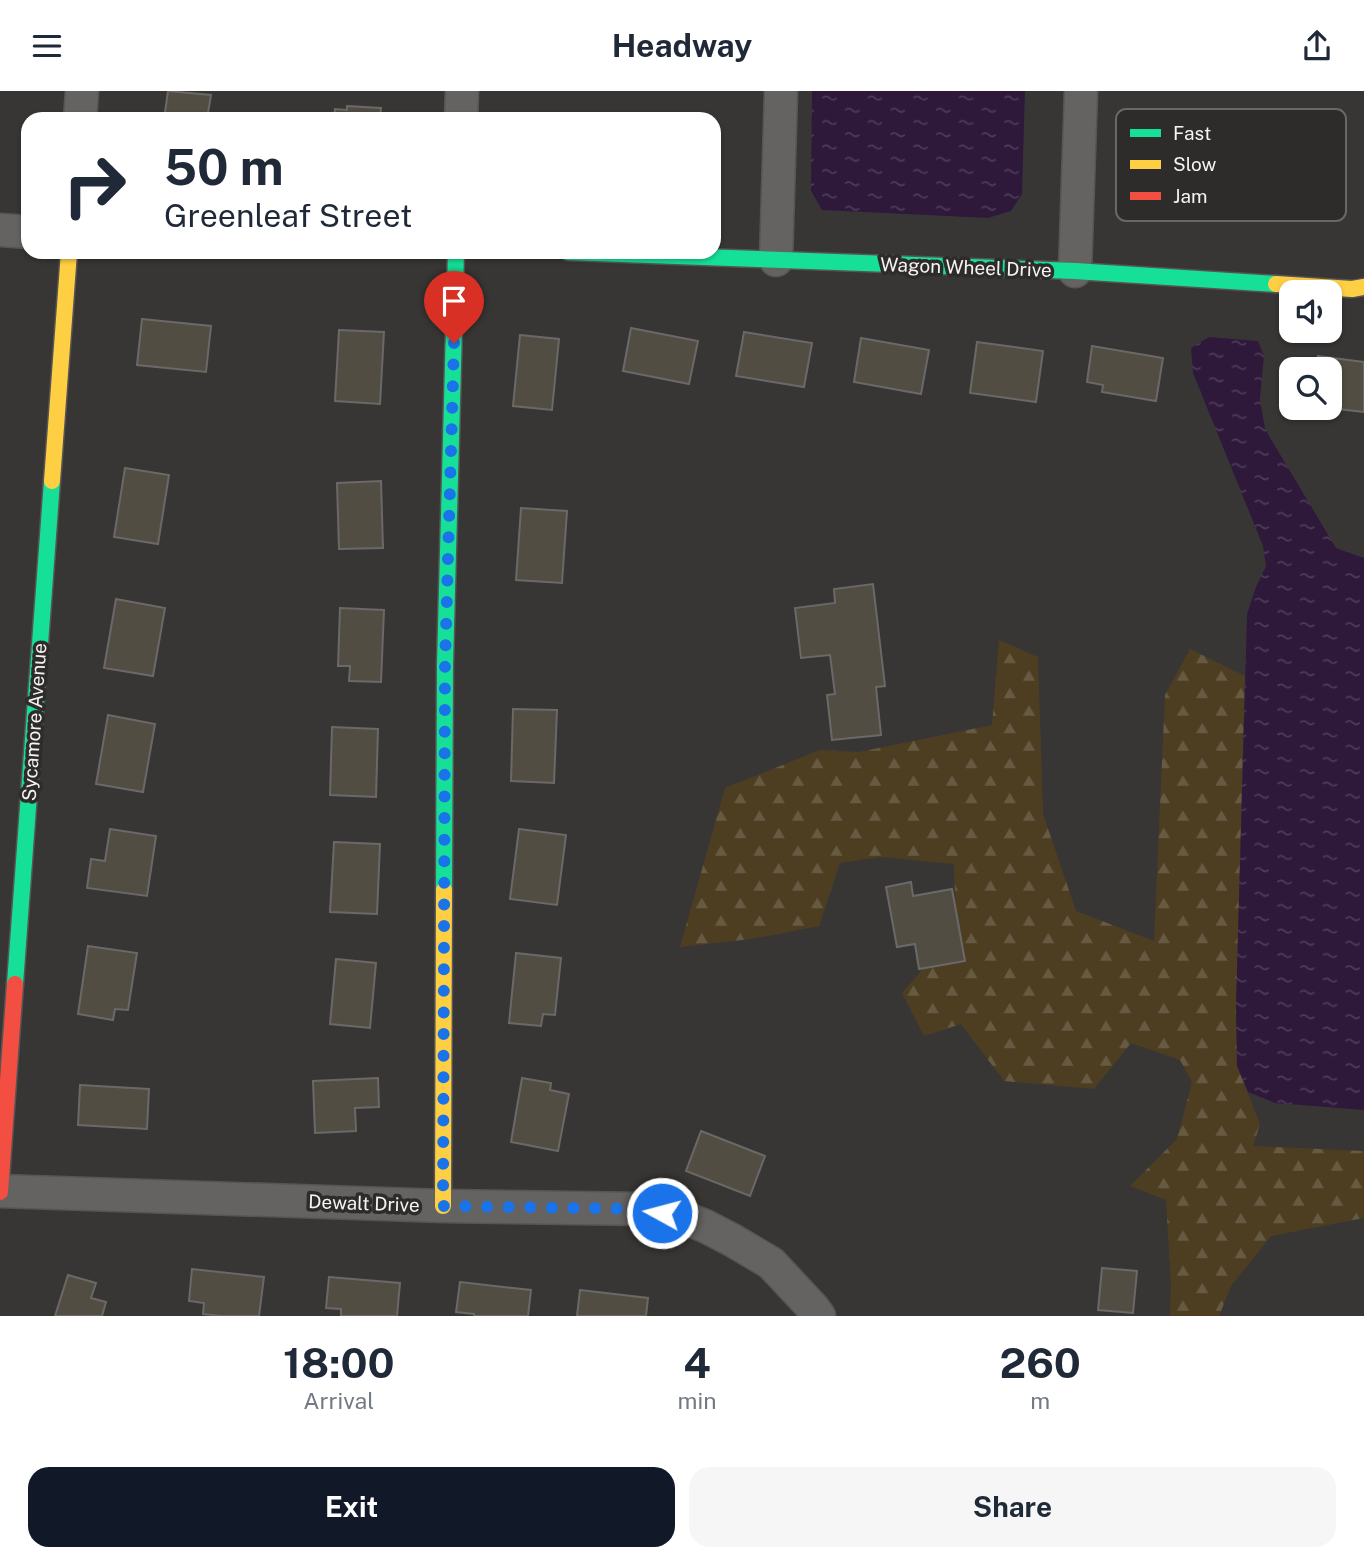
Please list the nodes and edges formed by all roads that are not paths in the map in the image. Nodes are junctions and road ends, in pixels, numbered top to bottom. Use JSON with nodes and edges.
{"nodes":[{"id":1,"x":82,"y":91,"type":"edge"},
{"id":2,"x":462,"y":91,"type":"edge"},
{"id":3,"x":781,"y":91,"type":"edge"},
{"id":4,"x":1081,"y":91,"type":"edge"},
{"id":5,"x":80,"y":112,"type":"edge"},
{"id":6,"x":461,"y":112,"type":"edge"},
{"id":7,"x":0,"y":230,"type":"edge"},
{"id":8,"x":21,"y":232,"type":"edge"},
{"id":9,"x":721,"y":258,"type":"edge"},
{"id":10,"x":68,"y":259,"type":"edge"},
{"id":11,"x":456,"y":259,"type":"edge"},
{"id":12,"x":776,"y":260,"type":"junction"},
{"id":13,"x":1075,"y":271,"type":"junction"},
{"id":14,"x":1364,"y":287,"type":"edge"},
{"id":15,"x":0,"y":1191,"type":"edge"},
{"id":16,"x":443,"y":1206,"type":"junction"},
{"id":17,"x":818,"y":1316,"type":"edge"}],
"edges":[{"from":1,"to":5,"type":"street"},
{"from":2,"to":6,"type":"street"},
{"from":3,"to":12,"type":"street"},
{"from":4,"to":13,"type":"street"},
{"from":7,"to":8,"type":"street"},
{"from":9,"to":12,"type":"street","name":"Wagon Wheel Drive"},
{"from":10,"to":15,"type":"street","name":"Sycamore Avenue"},
{"from":11,"to":16,"type":"street"},
{"from":12,"to":13,"type":"street","name":"Wagon Wheel Drive"},
{"from":13,"to":14,"type":"street","name":"Wagon Wheel Drive"},
{"from":15,"to":16,"type":"street","name":"Dewalt Drive"},
{"from":16,"to":17,"type":"street","name":"Dewalt Drive"}]}
